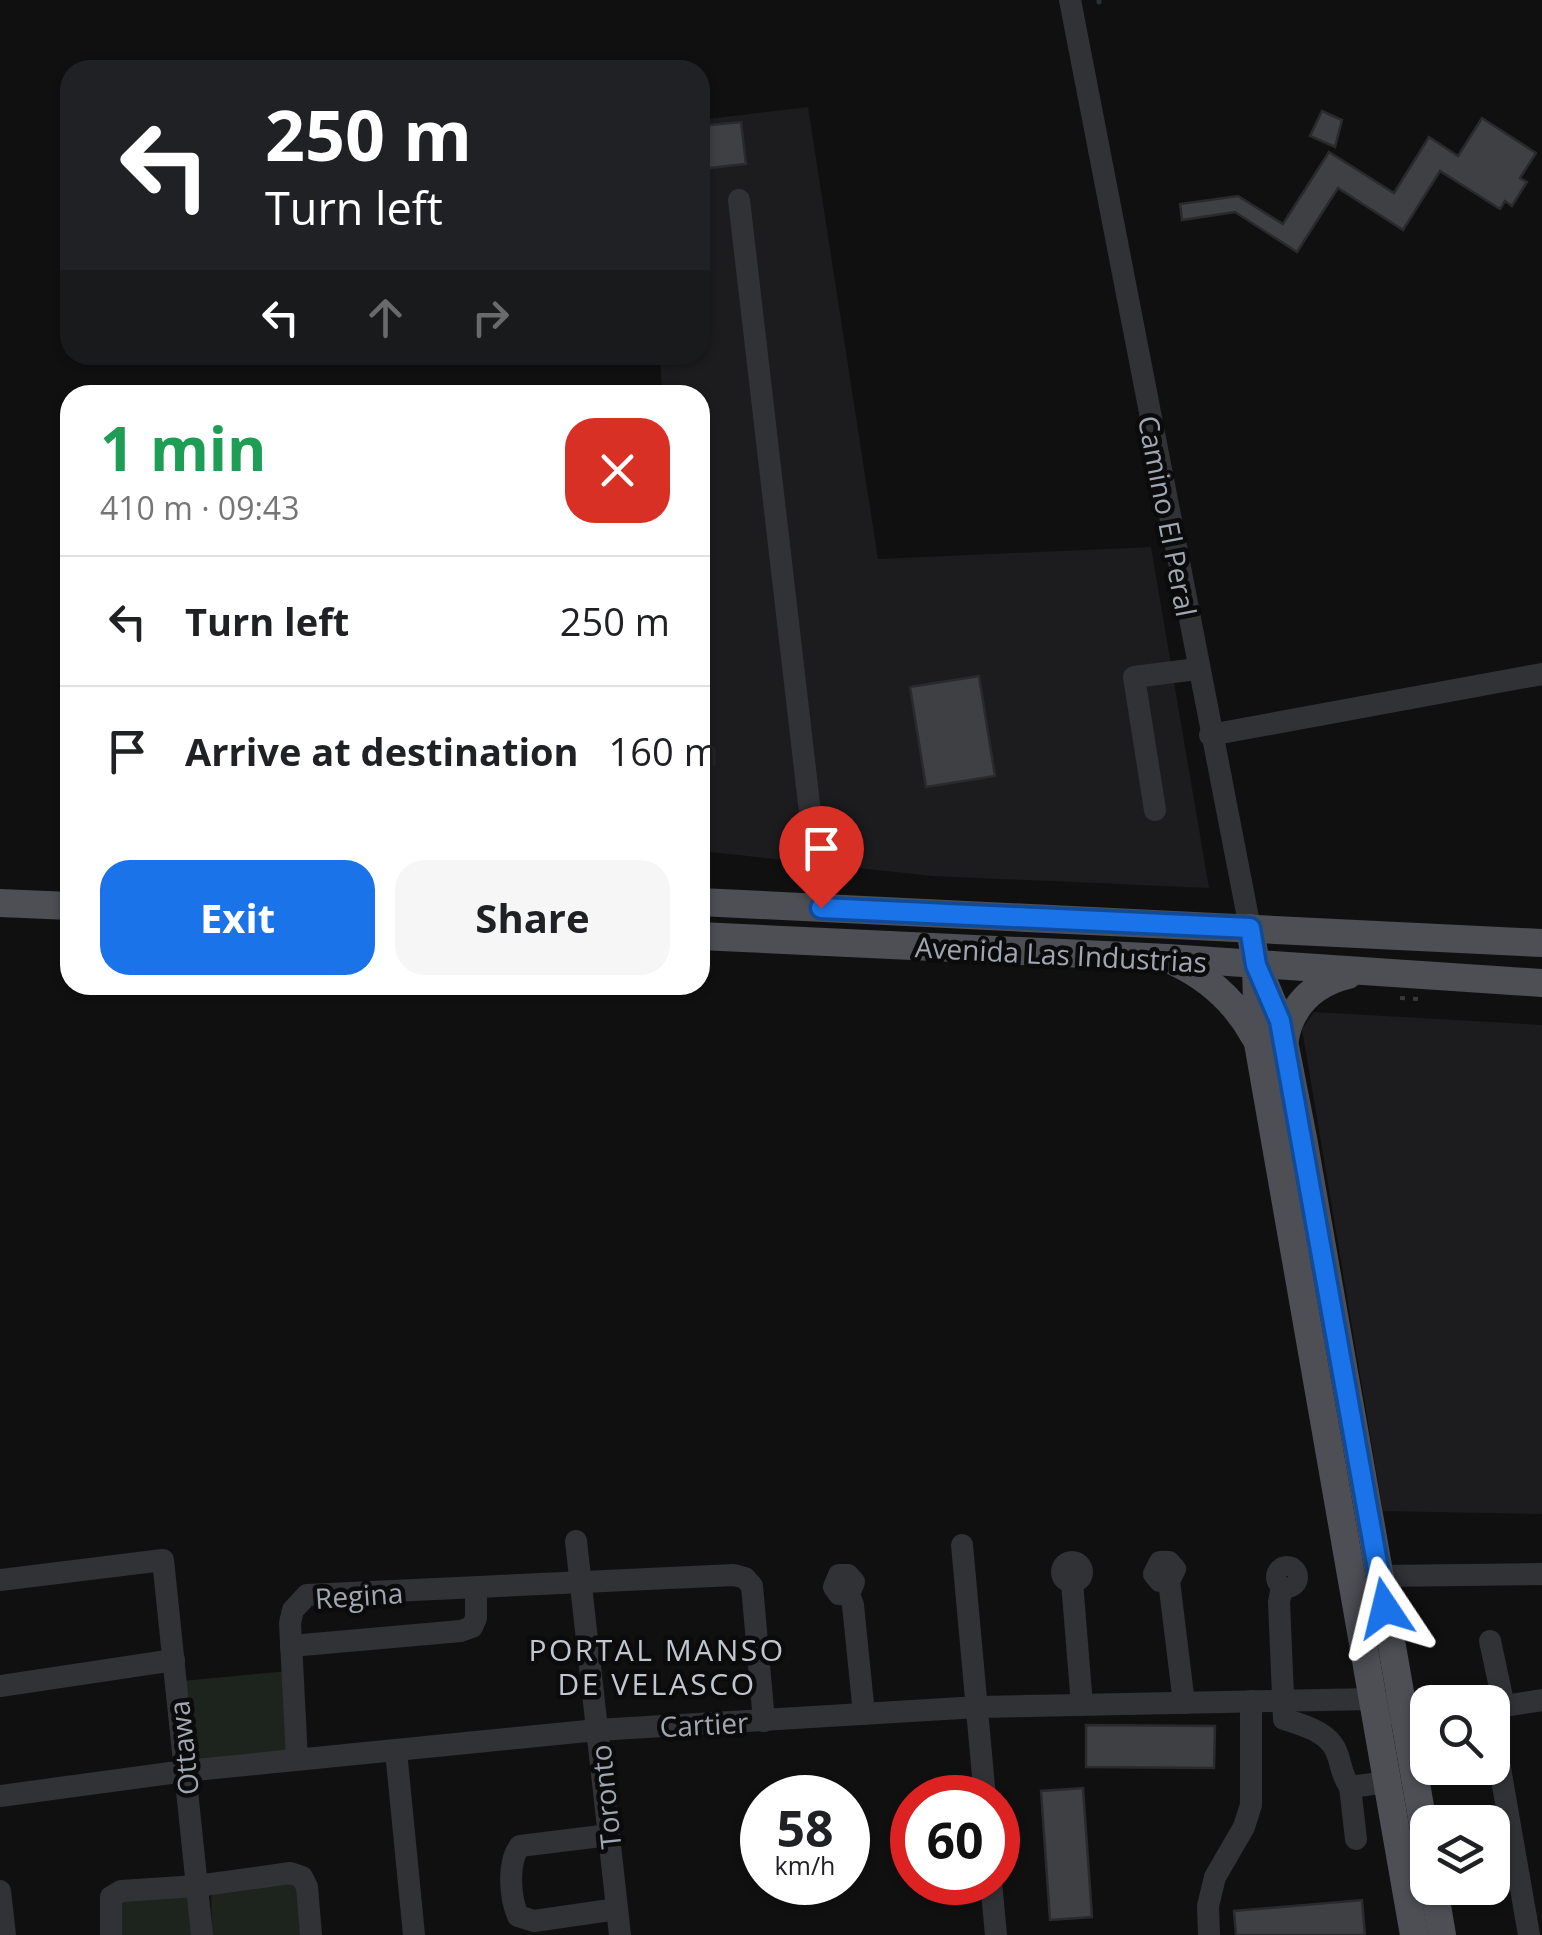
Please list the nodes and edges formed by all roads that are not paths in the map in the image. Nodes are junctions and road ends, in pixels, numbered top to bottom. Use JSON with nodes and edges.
{"nodes":[{"id":1,"x":1070,"y":0,"type":"edge"},
{"id":2,"x":739,"y":200,"type":"dead end"},
{"id":3,"x":1198,"y":668,"type":"junction"},
{"id":4,"x":1542,"y":674,"type":"edge"},
{"id":5,"x":1210,"y":734,"type":"junction"},
{"id":6,"x":1155,"y":810,"type":"dead end"},
{"id":7,"x":710,"y":902,"type":"edge"},
{"id":8,"x":0,"y":904,"type":"edge"},
{"id":9,"x":60,"y":906,"type":"edge"},
{"id":10,"x":821,"y":908,"type":"junction"},
{"id":11,"x":1250,"y":928,"type":"junction"},
{"id":12,"x":710,"y":936,"type":"edge"},
{"id":13,"x":1542,"y":943,"type":"edge"},
{"id":14,"x":1168,"y":958,"type":"junction"},
{"id":15,"x":1256,"y":965,"type":"junction"},
{"id":16,"x":1358,"y":972,"type":"junction"},
{"id":17,"x":1542,"y":983,"type":"edge"},
{"id":18,"x":1271,"y":1044,"type":"junction"},
{"id":19,"x":1326,"y":1364,"type":"junction"},
{"id":20,"x":576,"y":1541,"type":"dead end"},
{"id":21,"x":962,"y":1544,"type":"dead end"},
{"id":22,"x":1542,"y":1574,"type":"edge"},
{"id":23,"x":1380,"y":1576,"type":"junction"},
{"id":24,"x":0,"y":1580,"type":"edge"},
{"id":25,"x":1169,"y":1580,"type":"dead end"},
{"id":26,"x":1072,"y":1582,"type":"dead end"},
{"id":27,"x":581,"y":1584,"type":"junction"},
{"id":28,"x":1282,"y":1587,"type":"dead end"},
{"id":29,"x":476,"y":1589,"type":"junction"},
{"id":30,"x":848,"y":1594,"type":"dead end"},
{"id":31,"x":1490,"y":1641,"type":"dead end"},
{"id":32,"x":290,"y":1646,"type":"junction"},
{"id":33,"x":174,"y":1660,"type":"junction"},
{"id":34,"x":1494,"y":1685,"type":"edge"},
{"id":35,"x":0,"y":1686,"type":"edge"},
{"id":36,"x":1410,"y":1695,"type":"edge"},
{"id":37,"x":1373,"y":1699,"type":"junction"},
{"id":38,"x":1285,"y":1700,"type":"junction"},
{"id":39,"x":1542,"y":1700,"type":"edge"},
{"id":40,"x":1252,"y":1702,"type":"junction"},
{"id":41,"x":1184,"y":1703,"type":"junction"},
{"id":42,"x":1082,"y":1705,"type":"junction"},
{"id":43,"x":978,"y":1707,"type":"junction"},
{"id":44,"x":1510,"y":1708,"type":"edge"},
{"id":45,"x":864,"y":1714,"type":"junction"},
{"id":46,"x":1410,"y":1716,"type":"edge"},
{"id":47,"x":764,"y":1721,"type":"junction"},
{"id":48,"x":597,"y":1730,"type":"junction"},
{"id":49,"x":396,"y":1751,"type":"junction"},
{"id":50,"x":297,"y":1759,"type":"junction"},
{"id":51,"x":185,"y":1771,"type":"junction"},
{"id":52,"x":983,"y":1775,"type":"edge"},
{"id":53,"x":1388,"y":1782,"type":"junction"},
{"id":54,"x":1507,"y":1785,"type":"edge"},
{"id":55,"x":1350,"y":1787,"type":"junction"},
{"id":56,"x":0,"y":1796,"type":"edge"},
{"id":57,"x":609,"y":1834,"type":"junction"},
{"id":58,"x":1356,"y":1839,"type":"dead end"},
{"id":59,"x":196,"y":1886,"type":"junction"},
{"id":60,"x":0,"y":1891,"type":"edge"},
{"id":61,"x":994,"y":1905,"type":"edge"},
{"id":62,"x":1437,"y":1905,"type":"edge"},
{"id":63,"x":616,"y":1909,"type":"junction"},
{"id":64,"x":5,"y":1935,"type":"edge"},
{"id":65,"x":111,"y":1935,"type":"edge"},
{"id":66,"x":202,"y":1935,"type":"edge"},
{"id":67,"x":311,"y":1935,"type":"edge"},
{"id":68,"x":414,"y":1935,"type":"edge"},
{"id":69,"x":620,"y":1935,"type":"edge"},
{"id":70,"x":996,"y":1935,"type":"edge"},
{"id":71,"x":1209,"y":1935,"type":"edge"},
{"id":72,"x":1414,"y":1935,"type":"edge"},
{"id":73,"x":1442,"y":1935,"type":"edge"},
{"id":74,"x":1529,"y":1935,"type":"edge"}],
"edges":[{"from":1,"to":3,"type":"street","name":"Camino El Peral"},
{"from":2,"to":10,"type":"street"},
{"from":3,"to":5,"type":"street","name":"Camino El Peral"},
{"from":3,"to":6,"type":"street"},
{"from":4,"to":5,"type":"street"},
{"from":5,"to":11,"type":"street","name":"Camino El Peral"},
{"from":7,"to":10,"type":"main road","name":"Avenida Las Industrias"},
{"from":8,"to":9,"type":"main road"},
{"from":10,"to":11,"type":"main road","name":"Avenida Las Industrias"},
{"from":11,"to":13,"type":"main road","name":"Avenida Las Industrias"},
{"from":11,"to":15,"type":"main road"},
{"from":12,"to":14,"type":"main road","name":"Avenida Las Industrias"},
{"from":14,"to":15,"type":"main road","name":"Avenida Las Industrias"},
{"from":14,"to":18,"type":"main road"},
{"from":15,"to":16,"type":"main road","name":"Avenida Las Industrias"},
{"from":15,"to":18,"type":"main road"},
{"from":16,"to":17,"type":"main road","name":"Avenida Las Industrias"},
{"from":16,"to":18,"type":"main road"},
{"from":18,"to":19,"type":"main road"},
{"from":19,"to":23,"type":"main road"},
{"from":19,"to":37,"type":"main road"},
{"from":20,"to":27,"type":"street","name":"Toronto"},
{"from":21,"to":43,"type":"street"},
{"from":22,"to":23,"type":"street"},
{"from":23,"to":36,"type":"main road"},
{"from":24,"to":33,"type":"street","name":"Ottawa"},
{"from":25,"to":41,"type":"street"},
{"from":26,"to":42,"type":"street"},
{"from":27,"to":29,"type":"street","name":"Regina"},
{"from":27,"to":47,"type":"street","name":"Regina"},
{"from":27,"to":48,"type":"street","name":"Toronto"},
{"from":28,"to":38,"type":"street"},
{"from":29,"to":32,"type":"street"},
{"from":29,"to":32,"type":"street","name":"Regina"},
{"from":30,"to":45,"type":"street"},
{"from":31,"to":34,"type":"street"},
{"from":32,"to":50,"type":"street","name":"Regina"},
{"from":33,"to":35,"type":"street"},
{"from":33,"to":51,"type":"street","name":"Ottawa"},
{"from":37,"to":38,"type":"street","name":"Cartier"},
{"from":37,"to":46,"type":"street"},
{"from":37,"to":53,"type":"main road"},
{"from":38,"to":40,"type":"street","name":"Cartier"},
{"from":38,"to":55,"type":"street"},
{"from":39,"to":44,"type":"street"},
{"from":40,"to":41,"type":"street","name":"Cartier"},
{"from":40,"to":71,"type":"street"},
{"from":41,"to":42,"type":"street","name":"Cartier"},
{"from":42,"to":43,"type":"street","name":"Cartier"},
{"from":43,"to":45,"type":"street","name":"Cartier"},
{"from":43,"to":52,"type":"street"},
{"from":45,"to":47,"type":"street","name":"Cartier"},
{"from":47,"to":48,"type":"street","name":"Cartier"},
{"from":48,"to":49,"type":"street","name":"Cartier"},
{"from":48,"to":57,"type":"street","name":"Toronto"},
{"from":49,"to":50,"type":"street","name":"Cartier"},
{"from":49,"to":68,"type":"street"},
{"from":50,"to":51,"type":"street","name":"Cartier"},
{"from":51,"to":56,"type":"street","name":"Cartier"},
{"from":51,"to":59,"type":"street","name":"Ottawa"},
{"from":53,"to":55,"type":"street"},
{"from":53,"to":72,"type":"main road"},
{"from":54,"to":74,"type":"street"},
{"from":55,"to":58,"type":"street"},
{"from":57,"to":63,"type":"street","name":"Toronto"},
{"from":57,"to":63,"type":"street"},
{"from":59,"to":65,"type":"street"},
{"from":59,"to":66,"type":"street","name":"Ottawa"},
{"from":59,"to":67,"type":"street"},
{"from":60,"to":64,"type":"street"},
{"from":61,"to":70,"type":"street"},
{"from":62,"to":73,"type":"main road"},
{"from":63,"to":69,"type":"street","name":"Toronto"}]}
